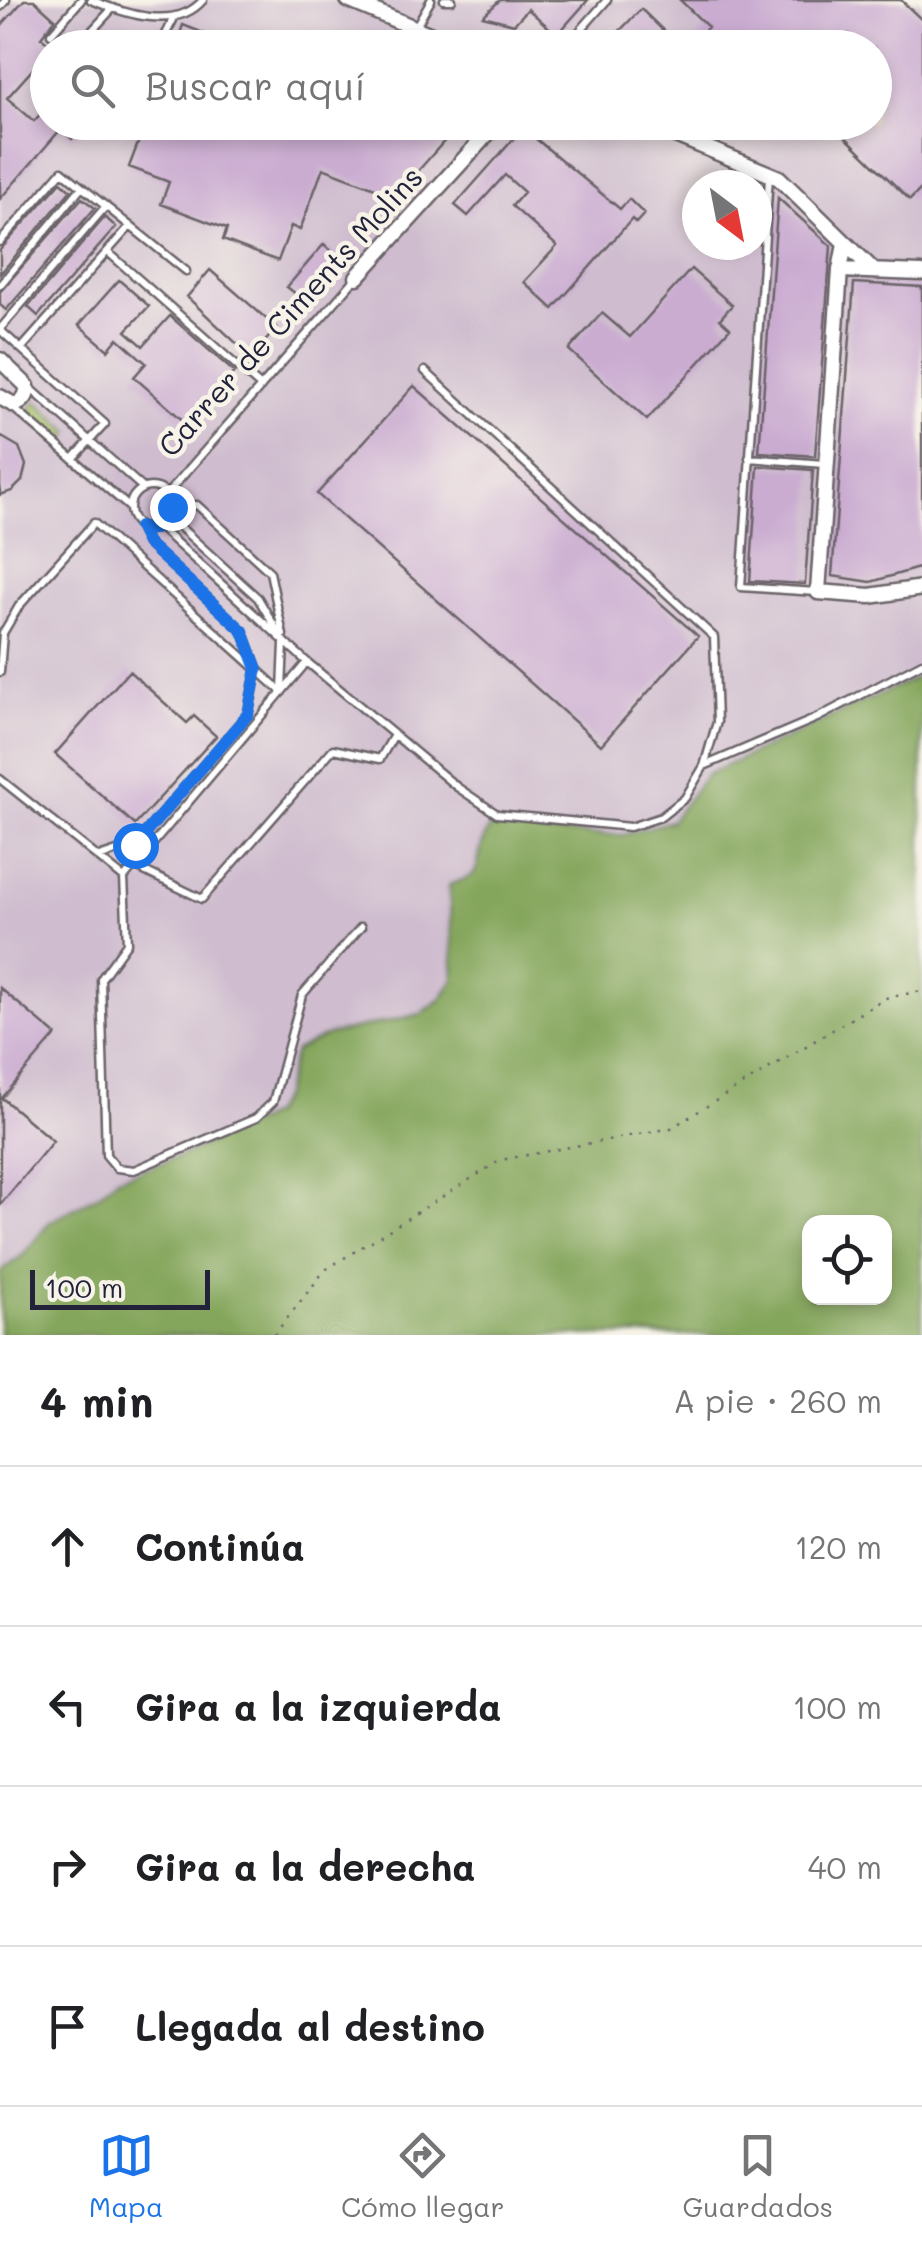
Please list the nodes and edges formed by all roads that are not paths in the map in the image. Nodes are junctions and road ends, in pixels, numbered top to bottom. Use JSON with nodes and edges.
{"nodes":[{"id":1,"x":6,"y":0,"type":"edge"},
{"id":2,"x":81,"y":0,"type":"edge"},
{"id":3,"x":91,"y":0,"type":"edge"},
{"id":4,"x":202,"y":0,"type":"edge"},
{"id":5,"x":348,"y":0,"type":"edge"},
{"id":6,"x":431,"y":0,"type":"edge"},
{"id":7,"x":444,"y":0,"type":"edge"},
{"id":8,"x":452,"y":0,"type":"edge"},
{"id":9,"x":607,"y":0,"type":"edge"},
{"id":10,"x":0,"y":7,"type":"edge"},
{"id":11,"x":113,"y":8,"type":"junction"},
{"id":12,"x":175,"y":16,"type":"junction"},
{"id":13,"x":415,"y":28,"type":"junction"},
{"id":14,"x":55,"y":30,"type":"edge"},
{"id":15,"x":93,"y":30,"type":"edge"},
{"id":16,"x":168,"y":30,"type":"edge"},
{"id":17,"x":420,"y":30,"type":"edge"},
{"id":18,"x":581,"y":30,"type":"edge"},
{"id":19,"x":482,"y":140,"type":"edge"},
{"id":20,"x":688,"y":140,"type":"edge"},
{"id":21,"x":760,"y":170,"type":"edge"},
{"id":22,"x":772,"y":175,"type":"edge"},
{"id":23,"x":82,"y":187,"type":"junction"},
{"id":24,"x":106,"y":206,"type":"junction"},
{"id":25,"x":130,"y":226,"type":"junction"},
{"id":26,"x":0,"y":242,"type":"edge"},
{"id":27,"x":844,"y":244,"type":"junction"},
{"id":28,"x":108,"y":252,"type":"junction"},
{"id":29,"x":764,"y":260,"type":"edge"},
{"id":30,"x":840,"y":270,"type":"junction"},
{"id":31,"x":186,"y":271,"type":"dead end"},
{"id":32,"x":874,"y":271,"type":"junction"},
{"id":33,"x":922,"y":273,"type":"edge"},
{"id":34,"x":357,"y":277,"type":"joint"},
{"id":35,"x":0,"y":285,"type":"edge"},
{"id":36,"x":0,"y":330,"type":"edge"},
{"id":37,"x":21,"y":349,"type":"junction"},
{"id":38,"x":4,"y":366,"type":"edge"},
{"id":39,"x":425,"y":371,"type":"dead end"},
{"id":40,"x":27,"y":386,"type":"junction"},
{"id":41,"x":261,"y":387,"type":"junction"},
{"id":42,"x":5,"y":401,"type":"edge"},
{"id":43,"x":89,"y":441,"type":"junction"},
{"id":44,"x":73,"y":458,"type":"junction"},
{"id":45,"x":749,"y":458,"type":"junction"},
{"id":46,"x":826,"y":464,"type":"junction"},
{"id":47,"x":143,"y":488,"type":"junction"},
{"id":48,"x":167,"y":494,"type":"junction"},
{"id":49,"x":129,"y":507,"type":"junction"},
{"id":50,"x":172,"y":507,"type":"junction"},
{"id":51,"x":170,"y":518,"type":"junction"},
{"id":52,"x":139,"y":527,"type":"junction"},
{"id":53,"x":160,"y":528,"type":"junction"},
{"id":54,"x":922,"y":588,"type":"edge"},
{"id":55,"x":818,"y":592,"type":"junction"},
{"id":56,"x":284,"y":641,"type":"junction"},
{"id":57,"x":307,"y":662,"type":"junction"},
{"id":58,"x":922,"y":662,"type":"edge"},
{"id":59,"x":257,"y":669,"type":"junction"},
{"id":60,"x":0,"y":672,"type":"edge"},
{"id":61,"x":282,"y":692,"type":"junction"},
{"id":62,"x":394,"y":734,"type":"junction"},
{"id":63,"x":704,"y":766,"type":"junction"},
{"id":64,"x":0,"y":779,"type":"edge"},
{"id":65,"x":99,"y":857,"type":"junction"},
{"id":66,"x":134,"y":866,"type":"junction"},
{"id":67,"x":124,"y":878,"type":"junction"},
{"id":68,"x":361,"y":927,"type":"dead end"}],
"edges":[{"from":1,"to":10,"type":"lane"},
{"from":2,"to":14,"type":"lane"},
{"from":3,"to":11,"type":"lane"},
{"from":4,"to":12,"type":"lane"},
{"from":5,"to":13,"type":"street"},
{"from":6,"to":13,"type":"lane"},
{"from":7,"to":8,"type":"lane"},
{"from":9,"to":18,"type":"lane"},
{"from":11,"to":12,"type":"lane"},
{"from":11,"to":15,"type":"lane"},
{"from":12,"to":16,"type":"lane"},
{"from":13,"to":17,"type":"street"},
{"from":19,"to":34,"type":"street","name":"Carrer de Ciments Molins"},
{"from":20,"to":21,"type":"street"},
{"from":22,"to":27,"type":"street"},
{"from":23,"to":24,"type":"lane"},
{"from":23,"to":26,"type":"lane"},
{"from":23,"to":35,"type":"lane"},
{"from":24,"to":25,"type":"lane"},
{"from":24,"to":36,"type":"lane"},
{"from":25,"to":28,"type":"lane"},
{"from":25,"to":31,"type":"lane"},
{"from":27,"to":30,"type":"street"},
{"from":27,"to":32,"type":"street"},
{"from":28,"to":37,"type":"lane"},
{"from":28,"to":41,"type":"lane"},
{"from":29,"to":45,"type":"lane"},
{"from":30,"to":32,"type":"street"},
{"from":30,"to":46,"type":"street"},
{"from":32,"to":33,"type":"street"},
{"from":34,"to":41,"type":"lane","name":"Carrer de Ciments Molins"},
{"from":36,"to":37,"type":"lane"},
{"from":37,"to":43,"type":"lane"},
{"from":38,"to":40,"type":"street"},
{"from":39,"to":63,"type":"lane"},
{"from":40,"to":42,"type":"street"},
{"from":40,"to":43,"type":"lane"},
{"from":41,"to":48,"type":"lane","name":"Carrer de Ciments Molins"},
{"from":42,"to":44,"type":"lane"},
{"from":43,"to":44,"type":"lane"},
{"from":43,"to":47,"type":"lane"},
{"from":44,"to":49,"type":"lane"},
{"from":45,"to":46,"type":"lane"},
{"from":45,"to":55,"type":"lane"},
{"from":46,"to":55,"type":"street"},
{"from":47,"to":48,"type":"lane"},
{"from":47,"to":49,"type":"lane"},
{"from":48,"to":50,"type":"lane"},
{"from":49,"to":52,"type":"lane"},
{"from":50,"to":51,"type":"lane"},
{"from":50,"to":56,"type":"lane"},
{"from":51,"to":53,"type":"lane"},
{"from":51,"to":56,"type":"lane"},
{"from":52,"to":53,"type":"lane"},
{"from":52,"to":59,"type":"lane"},
{"from":53,"to":56,"type":"lane"},
{"from":54,"to":55,"type":"street"},
{"from":56,"to":57,"type":"lane"},
{"from":56,"to":61,"type":"lane"},
{"from":57,"to":61,"type":"lane"},
{"from":57,"to":62,"type":"lane"},
{"from":58,"to":63,"type":"lane"},
{"from":59,"to":60,"type":"lane"},
{"from":59,"to":61,"type":"lane"},
{"from":59,"to":65,"type":"lane"},
{"from":61,"to":66,"type":"lane"},
{"from":62,"to":63,"type":"lane"},
{"from":62,"to":66,"type":"lane"},
{"from":64,"to":65,"type":"lane"},
{"from":65,"to":67,"type":"lane"},
{"from":66,"to":67,"type":"lane"},
{"from":67,"to":68,"type":"lane"}]}
